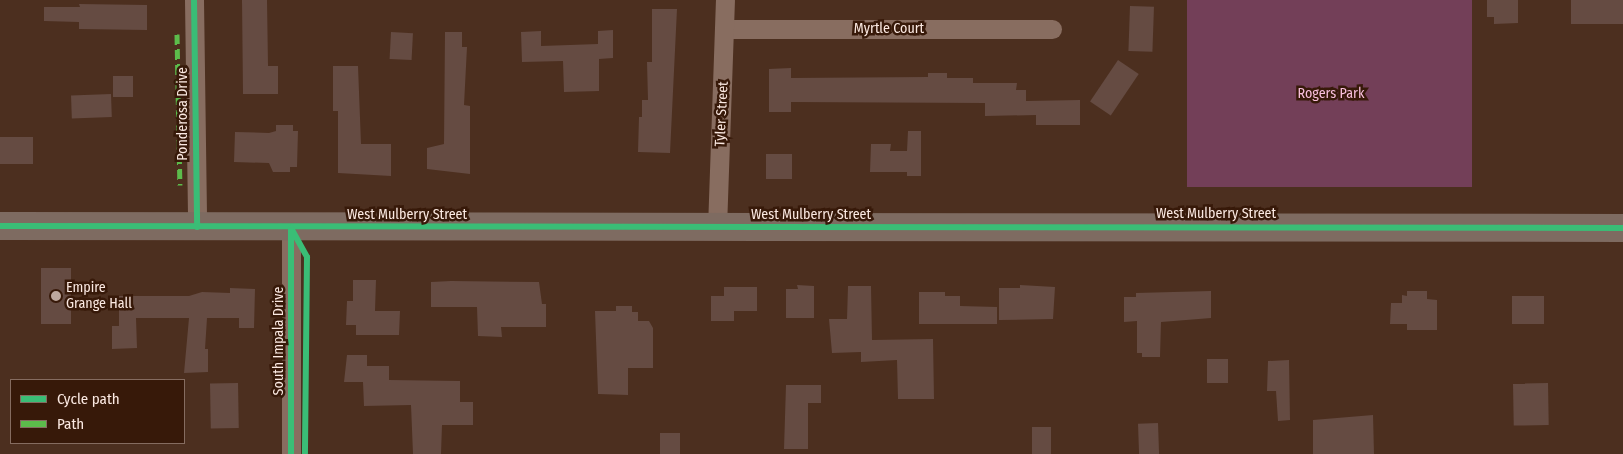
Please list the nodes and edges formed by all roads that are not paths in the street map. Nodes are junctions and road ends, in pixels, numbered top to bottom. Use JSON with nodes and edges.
{"nodes":[{"id":1,"x":194,"y":0,"type":"edge"},
{"id":2,"x":725,"y":0,"type":"edge"},
{"id":3,"x":725,"y":29,"type":"junction"},
{"id":4,"x":1052,"y":30,"type":"dead end"},
{"id":5,"x":0,"y":226,"type":"edge"},
{"id":6,"x":197,"y":227,"type":"junction"},
{"id":7,"x":291,"y":228,"type":"junction"},
{"id":8,"x":717,"y":228,"type":"junction"},
{"id":9,"x":1623,"y":228,"type":"edge"},
{"id":10,"x":291,"y":454,"type":"edge"}],
"edges":[{"from":1,"to":6,"type":"street","name":"Ponderosa Drive"},
{"from":2,"to":3,"type":"street","name":"Tyler Street"},
{"from":3,"to":4,"type":"street","name":"Myrtle Court"},
{"from":3,"to":8,"type":"street","name":"Tyler Street"},
{"from":5,"to":6,"type":"main road","name":"West Mulberry Street"},
{"from":6,"to":7,"type":"main road","name":"West Mulberry Street"},
{"from":7,"to":8,"type":"main road","name":"West Mulberry Street"},
{"from":7,"to":10,"type":"street","name":"South Impala Drive"},
{"from":8,"to":9,"type":"main road","name":"West Mulberry Street"}]}
